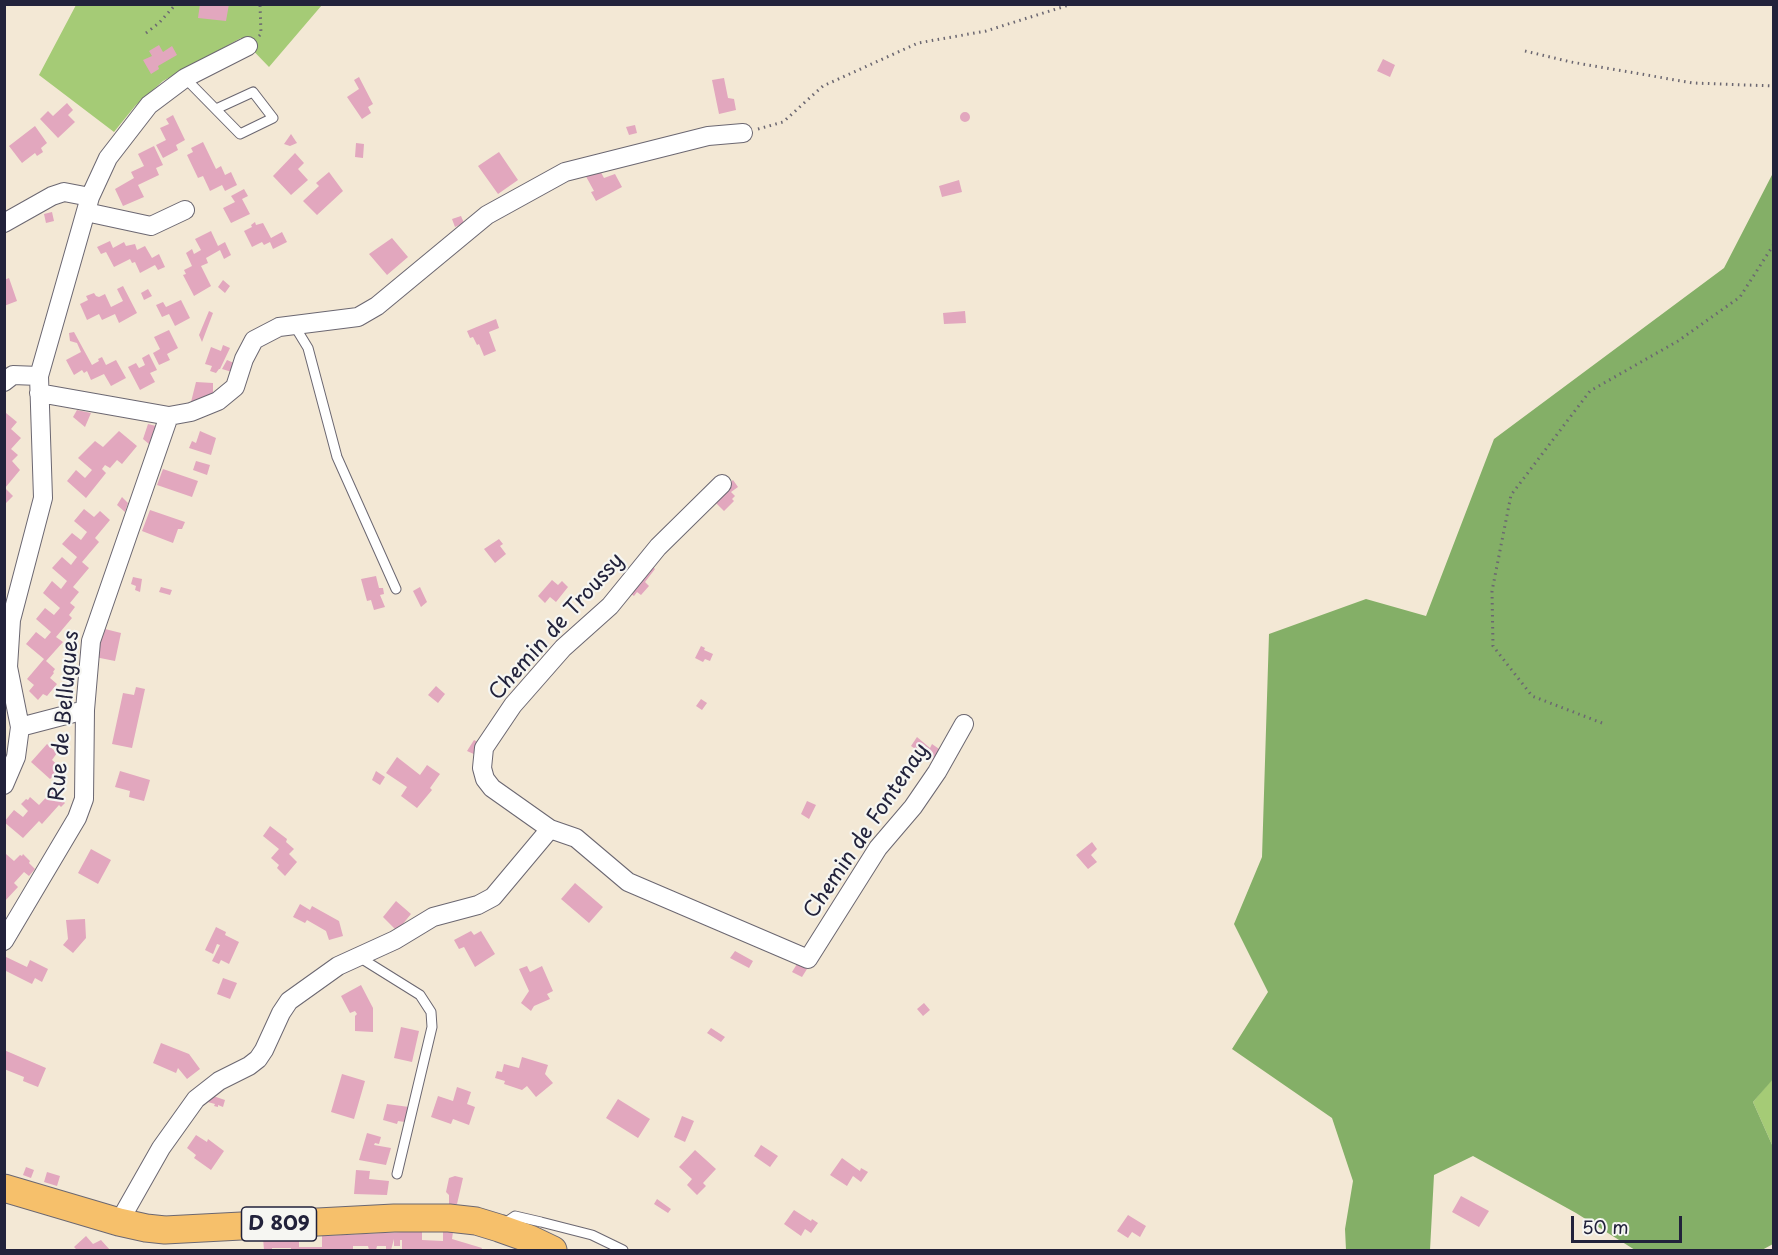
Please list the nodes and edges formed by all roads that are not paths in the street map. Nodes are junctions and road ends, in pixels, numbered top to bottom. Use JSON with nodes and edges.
{"nodes":[{"id":1,"x":248,"y":46,"type":"road end"},
{"id":2,"x":185,"y":78,"type":"junction"},
{"id":3,"x":216,"y":109,"type":"junction"},
{"id":4,"x":743,"y":132,"type":"road end"},
{"id":5,"x":88,"y":204,"type":"junction"},
{"id":6,"x":185,"y":210,"type":"dead end"},
{"id":7,"x":4,"y":223,"type":"edge"},
{"id":8,"x":294,"y":324,"type":"junction"},
{"id":9,"x":4,"y":382,"type":"edge"},
{"id":10,"x":39,"y":385,"type":"junction"},
{"id":11,"x":169,"y":416,"type":"junction"},
{"id":12,"x":722,"y":484,"type":"dead end"},
{"id":13,"x":396,"y":589,"type":"dead end"},
{"id":14,"x":6,"y":668,"type":"edge"},
{"id":15,"x":85,"y":710,"type":"junction"},
{"id":16,"x":964,"y":724,"type":"dead end"},
{"id":17,"x":20,"y":727,"type":"junction"},
{"id":18,"x":4,"y":785,"type":"edge"},
{"id":19,"x":549,"y":829,"type":"junction"},
{"id":20,"x":4,"y":940,"type":"edge"},
{"id":21,"x":359,"y":957,"type":"junction"},
{"id":22,"x":397,"y":1173,"type":"dead end"},
{"id":23,"x":4,"y":1188,"type":"edge"},
{"id":24,"x":119,"y":1222,"type":"junction"},
{"id":25,"x":499,"y":1228,"type":"junction"},
{"id":26,"x":554,"y":1251,"type":"edge"},
{"id":27,"x":623,"y":1251,"type":"edge"}],
"edges":[{"from":1,"to":2,"type":"street"},
{"from":2,"to":3,"type":"lane"},
{"from":2,"to":5,"type":"street"},
{"from":3,"to":3,"type":"lane"},
{"from":4,"to":8,"type":"street"},
{"from":5,"to":6,"type":"street"},
{"from":5,"to":7,"type":"street"},
{"from":5,"to":10,"type":"street"},
{"from":8,"to":11,"type":"street"},
{"from":8,"to":13,"type":"lane"},
{"from":9,"to":10,"type":"street"},
{"from":10,"to":11,"type":"street"},
{"from":10,"to":14,"type":"street"},
{"from":11,"to":15,"type":"street","name":"Rue de Bellugues"},
{"from":12,"to":19,"type":"street","name":"Chemin de Troussy"},
{"from":14,"to":17,"type":"street"},
{"from":15,"to":17,"type":"street"},
{"from":15,"to":20,"type":"street","name":"Rue de Bellugues"},
{"from":16,"to":19,"type":"street","name":"Chemin de Fontenay"},
{"from":17,"to":18,"type":"street"},
{"from":19,"to":21,"type":"street"},
{"from":21,"to":22,"type":"lane"},
{"from":21,"to":24,"type":"street"},
{"from":23,"to":24,"type":"main road","number":"D 809"},
{"from":24,"to":25,"type":"main road","number":"D 809"},
{"from":25,"to":26,"type":"main road","number":"D 809"},
{"from":25,"to":27,"type":"lane"}]}
